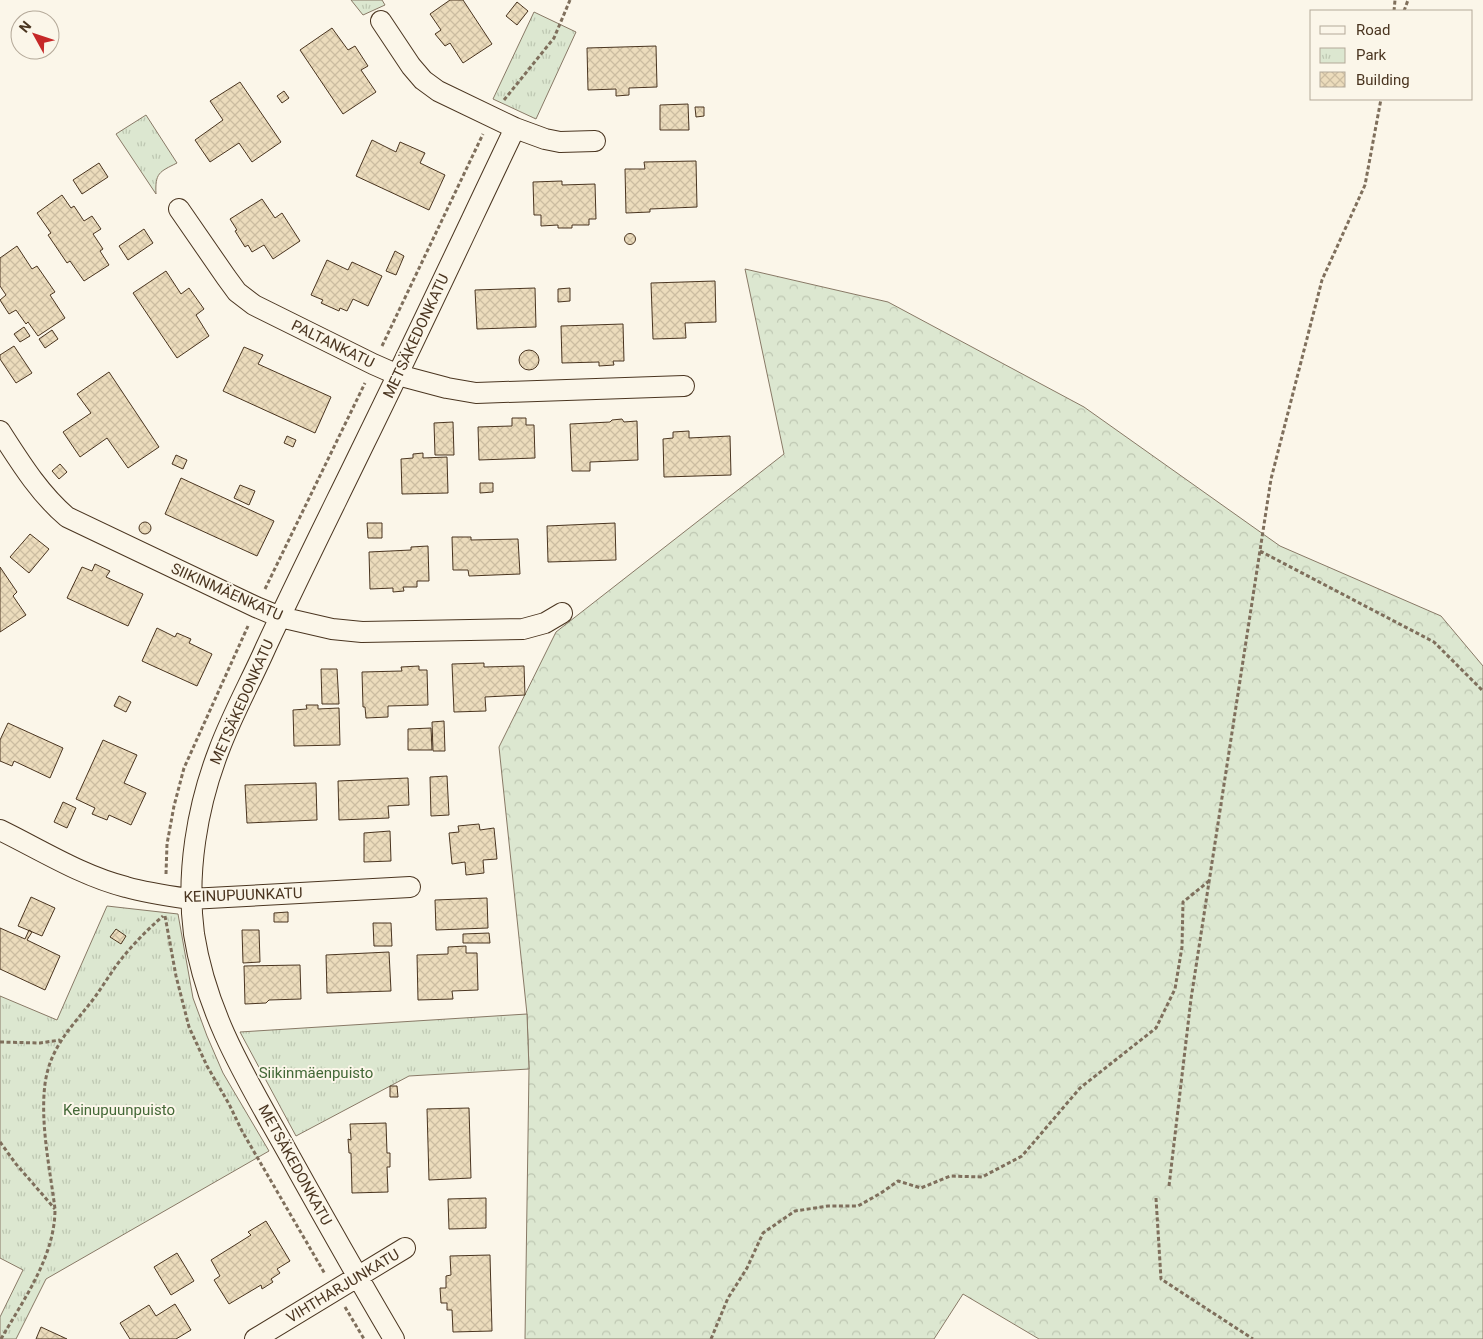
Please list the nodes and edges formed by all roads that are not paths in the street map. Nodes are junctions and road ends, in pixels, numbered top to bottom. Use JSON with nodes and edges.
{"nodes":[{"id":1,"x":381,"y":21,"type":"dead end"},
{"id":2,"x":515,"y":128,"type":"junction"},
{"id":3,"x":595,"y":141,"type":"dead end"},
{"id":4,"x":179,"y":209,"type":"dead end"},
{"id":5,"x":398,"y":375,"type":"junction"},
{"id":6,"x":684,"y":386,"type":"dead end"},
{"id":7,"x":0,"y":431,"type":"edge"},
{"id":8,"x":562,"y":613,"type":"dead end"},
{"id":9,"x":280,"y":617,"type":"junction"},
{"id":10,"x":0,"y":830,"type":"edge"},
{"id":11,"x":410,"y":887,"type":"dead end"},
{"id":12,"x":190,"y":899,"type":"junction"},
{"id":13,"x":405,"y":1248,"type":"dead end"},
{"id":14,"x":357,"y":1276,"type":"junction"},
{"id":15,"x":255,"y":1339,"type":"edge"},
{"id":16,"x":394,"y":1339,"type":"edge"}],
"edges":[{"from":1,"to":2,"type":"street"},
{"from":2,"to":3,"type":"street"},
{"from":2,"to":5,"type":"street","name":"METSÄKEDONKATU"},
{"from":4,"to":5,"type":"street","name":"PALTANKATU"},
{"from":5,"to":6,"type":"street","name":"PALTANKATU"},
{"from":5,"to":9,"type":"street","name":"METSÄKEDONKATU"},
{"from":7,"to":9,"type":"street","name":"SIIKINMÄENKATU"},
{"from":8,"to":9,"type":"street","name":"SIIKINMÄENKATU"},
{"from":9,"to":12,"type":"street","name":"METSÄKEDONKATU"},
{"from":10,"to":12,"type":"street","name":"KEINUPUUNKATU"},
{"from":11,"to":12,"type":"street","name":"KEINUPUUNKATU"},
{"from":12,"to":14,"type":"street","name":"METSÄKEDONKATU"},
{"from":13,"to":14,"type":"street","name":"VIHTHARJUNKATU"},
{"from":14,"to":15,"type":"street","name":"VIHTHARJUNKATU"},
{"from":14,"to":16,"type":"street","name":"METSÄKEDONKATU"}]}
